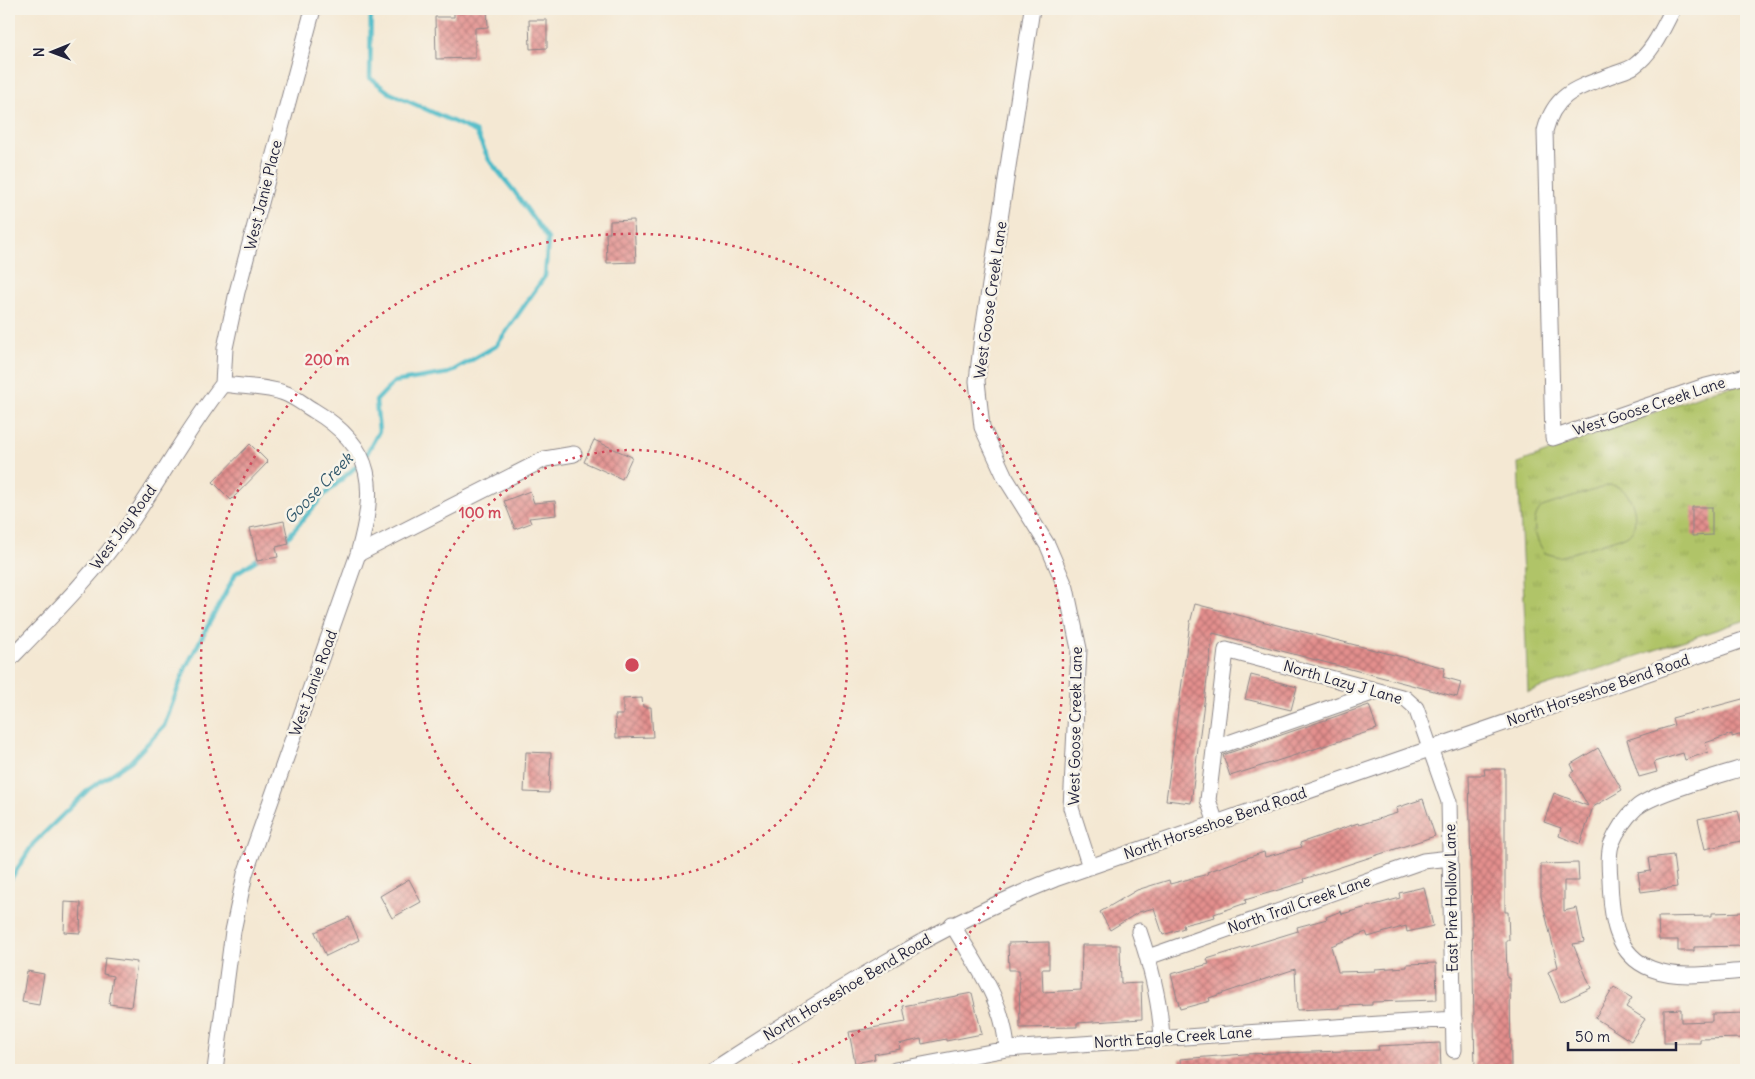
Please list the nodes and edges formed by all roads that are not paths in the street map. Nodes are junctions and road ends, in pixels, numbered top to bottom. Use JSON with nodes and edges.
{"nodes":[{"id":1,"x":313,"y":9,"type":"edge"},
{"id":2,"x":1032,"y":9,"type":"edge"},
{"id":3,"x":1673,"y":9,"type":"edge"},
{"id":4,"x":1746,"y":376,"type":"edge"},
{"id":5,"x":223,"y":384,"type":"junction"},
{"id":6,"x":574,"y":454,"type":"dead end"},
{"id":7,"x":358,"y":554,"type":"junction"},
{"id":8,"x":1746,"y":640,"type":"edge"},
{"id":9,"x":9,"y":660,"type":"edge"},
{"id":10,"x":1378,"y":691,"type":"junction"},
{"id":11,"x":1214,"y":748,"type":"junction"},
{"id":12,"x":1432,"y":748,"type":"junction"},
{"id":13,"x":1746,"y":767,"type":"edge"},
{"id":14,"x":1216,"y":823,"type":"junction"},
{"id":15,"x":1450,"y":858,"type":"junction"},
{"id":16,"x":1090,"y":867,"type":"junction"},
{"id":17,"x":952,"y":924,"type":"junction"},
{"id":18,"x":1139,"y":931,"type":"dead end"},
{"id":19,"x":1148,"y":957,"type":"junction"},
{"id":20,"x":1746,"y":971,"type":"edge"},
{"id":21,"x":1454,"y":1019,"type":"junction"},
{"id":22,"x":1162,"y":1038,"type":"junction"},
{"id":23,"x":1007,"y":1049,"type":"junction"},
{"id":24,"x":1454,"y":1050,"type":"dead end"},
{"id":25,"x":215,"y":1070,"type":"edge"},
{"id":26,"x":713,"y":1070,"type":"edge"},
{"id":27,"x":895,"y":1070,"type":"edge"}],
"edges":[{"from":1,"to":5,"type":"street","name":"West Janie Place"},
{"from":2,"to":16,"type":"street","name":"West Goose Creek Lane"},
{"from":3,"to":4,"type":"street","name":"West Goose Creek Lane"},
{"from":5,"to":7,"type":"street","name":"West Janie Road"},
{"from":5,"to":9,"type":"street","name":"West Jay Road"},
{"from":6,"to":7,"type":"street"},
{"from":7,"to":25,"type":"street","name":"West Janie Road"},
{"from":8,"to":12,"type":"street","name":"North Horseshoe Bend Road"},
{"from":10,"to":11,"type":"street"},
{"from":10,"to":11,"type":"street","name":"North Lazy J Lane"},
{"from":10,"to":12,"type":"street","name":"North Lazy J Lane"},
{"from":11,"to":14,"type":"street"},
{"from":12,"to":14,"type":"street","name":"North Horseshoe Bend Road"},
{"from":12,"to":15,"type":"street","name":"East Pine Hollow Lane"},
{"from":13,"to":20,"type":"street"},
{"from":14,"to":16,"type":"street","name":"North Horseshoe Bend Road"},
{"from":15,"to":19,"type":"street","name":"North Trail Creek Lane"},
{"from":15,"to":21,"type":"street","name":"East Pine Hollow Lane"},
{"from":16,"to":17,"type":"street","name":"North Horseshoe Bend Road"},
{"from":17,"to":23,"type":"street"},
{"from":17,"to":26,"type":"street","name":"North Horseshoe Bend Road"},
{"from":18,"to":19,"type":"street"},
{"from":19,"to":22,"type":"street"},
{"from":21,"to":22,"type":"street","name":"North Eagle Creek Lane"},
{"from":21,"to":24,"type":"street","name":"East Pine Hollow Lane"},
{"from":22,"to":23,"type":"street","name":"North Eagle Creek Lane"},
{"from":23,"to":27,"type":"street","name":"North Eagle Creek Lane"}]}
